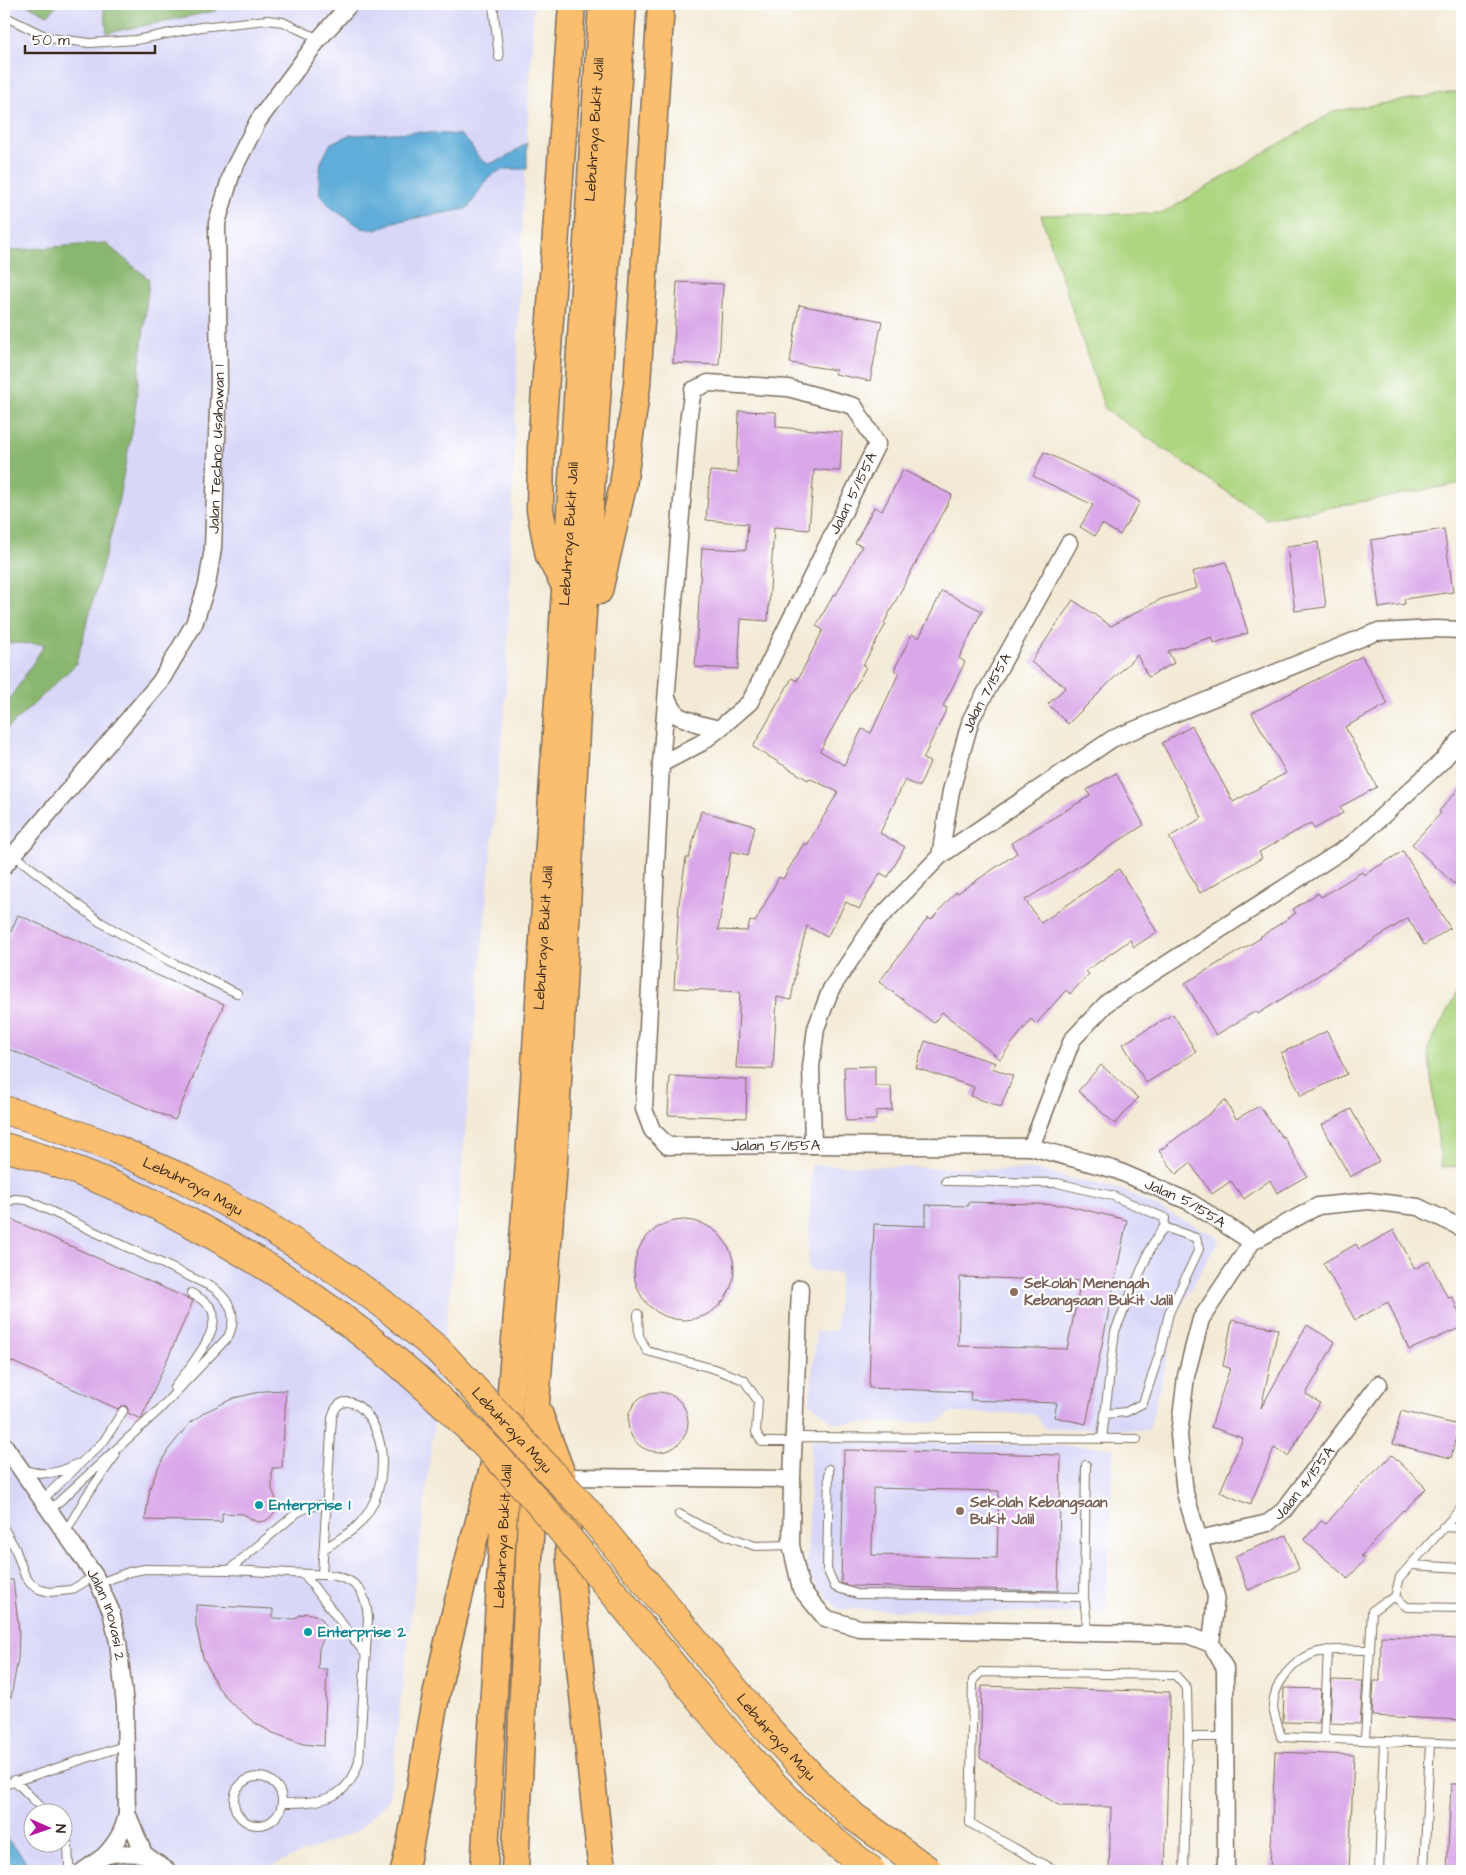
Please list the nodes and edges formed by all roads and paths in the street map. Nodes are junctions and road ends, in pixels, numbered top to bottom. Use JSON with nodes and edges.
{"nodes":[{"id":1,"x":350,"y":4,"type":"edge"},
{"id":2,"x":493,"y":4,"type":"edge"},
{"id":3,"x":572,"y":4,"type":"edge"},
{"id":4,"x":602,"y":4,"type":"edge"},
{"id":5,"x":623,"y":4,"type":"edge"},
{"id":6,"x":660,"y":4,"type":"edge"},
{"id":7,"x":4,"y":16,"type":"edge"},
{"id":8,"x":319,"y":39,"type":"junction"},
{"id":9,"x":499,"y":57,"type":"dead end"},
{"id":10,"x":582,"y":488,"type":"junction"},
{"id":11,"x":1069,"y":543,"type":"dead end"},
{"id":12,"x":564,"y":585,"type":"junction"},
{"id":13,"x":1462,"y":630,"type":"edge"},
{"id":14,"x":579,"y":674,"type":"junction"},
{"id":15,"x":667,"y":699,"type":"junction"},
{"id":16,"x":720,"y":730,"type":"junction"},
{"id":17,"x":1462,"y":738,"type":"edge"},
{"id":18,"x":661,"y":764,"type":"junction"},
{"id":19,"x":940,"y":856,"type":"junction"},
{"id":20,"x":8,"y":860,"type":"edge"},
{"id":21,"x":237,"y":993,"type":"dead end"},
{"id":22,"x":4,"y":1110,"type":"edge"},
{"id":23,"x":813,"y":1145,"type":"junction"},
{"id":24,"x":4,"y":1147,"type":"edge"},
{"id":25,"x":1032,"y":1147,"type":"junction"},
{"id":26,"x":946,"y":1181,"type":"dead end"},
{"id":27,"x":4,"y":1203,"type":"edge"},
{"id":28,"x":1164,"y":1226,"type":"junction"},
{"id":29,"x":1462,"y":1228,"type":"edge"},
{"id":30,"x":1252,"y":1242,"type":"junction"},
{"id":31,"x":800,"y":1288,"type":"dead end"},
{"id":32,"x":191,"y":1293,"type":"dead end"},
{"id":33,"x":638,"y":1314,"type":"dead end"},
{"id":34,"x":1379,"y":1384,"type":"dead end"},
{"id":35,"x":523,"y":1403,"type":"junction"},
{"id":36,"x":159,"y":1410,"type":"junction"},
{"id":37,"x":124,"y":1412,"type":"dead end"},
{"id":38,"x":1105,"y":1414,"type":"junction"},
{"id":39,"x":130,"y":1437,"type":"junction"},
{"id":40,"x":794,"y":1439,"type":"junction"},
{"id":41,"x":1102,"y":1439,"type":"junction"},
{"id":42,"x":1137,"y":1439,"type":"dead end"},
{"id":43,"x":4,"y":1445,"type":"edge"},
{"id":44,"x":92,"y":1453,"type":"junction"},
{"id":45,"x":1086,"y":1465,"type":"dead end"},
{"id":46,"x":20,"y":1468,"type":"junction"},
{"id":47,"x":829,"y":1470,"type":"dead end"},
{"id":48,"x":563,"y":1477,"type":"junction"},
{"id":49,"x":792,"y":1480,"type":"junction"},
{"id":50,"x":326,"y":1504,"type":"junction"},
{"id":51,"x":46,"y":1505,"type":"junction"},
{"id":52,"x":1462,"y":1507,"type":"edge"},
{"id":53,"x":679,"y":1514,"type":"dead end"},
{"id":54,"x":1443,"y":1527,"type":"junction"},
{"id":55,"x":4,"y":1528,"type":"edge"},
{"id":56,"x":1462,"y":1528,"type":"edge"},
{"id":57,"x":65,"y":1533,"type":"junction"},
{"id":58,"x":1199,"y":1539,"type":"junction"},
{"id":59,"x":791,"y":1545,"type":"junction"},
{"id":60,"x":324,"y":1549,"type":"junction"},
{"id":61,"x":1411,"y":1565,"type":"junction"},
{"id":62,"x":1462,"y":1568,"type":"edge"},
{"id":63,"x":229,"y":1570,"type":"junction"},
{"id":64,"x":304,"y":1574,"type":"junction"},
{"id":65,"x":322,"y":1574,"type":"junction"},
{"id":66,"x":97,"y":1579,"type":"junction"},
{"id":67,"x":1084,"y":1597,"type":"junction"},
{"id":68,"x":1396,"y":1597,"type":"junction"},
{"id":69,"x":1462,"y":1608,"type":"edge"},
{"id":70,"x":1088,"y":1634,"type":"junction"},
{"id":71,"x":1211,"y":1644,"type":"junction"},
{"id":72,"x":1328,"y":1650,"type":"junction"},
{"id":73,"x":1370,"y":1650,"type":"junction"},
{"id":74,"x":366,"y":1655,"type":"junction"},
{"id":75,"x":1188,"y":1737,"type":"junction"},
{"id":76,"x":1225,"y":1737,"type":"junction"},
{"id":77,"x":1324,"y":1738,"type":"junction"},
{"id":78,"x":1365,"y":1740,"type":"junction"},
{"id":79,"x":1384,"y":1741,"type":"junction"},
{"id":80,"x":1430,"y":1743,"type":"junction"},
{"id":81,"x":1462,"y":1744,"type":"edge"},
{"id":82,"x":127,"y":1745,"type":"junction"},
{"id":83,"x":14,"y":1780,"type":"junction"},
{"id":84,"x":4,"y":1785,"type":"edge"},
{"id":85,"x":36,"y":1802,"type":"edge"},
{"id":86,"x":283,"y":1803,"type":"junction"},
{"id":87,"x":127,"y":1813,"type":"junction"},
{"id":88,"x":68,"y":1852,"type":"edge"},
{"id":89,"x":144,"y":1854,"type":"junction"},
{"id":90,"x":104,"y":1856,"type":"junction"},
{"id":91,"x":407,"y":1864,"type":"edge"},
{"id":92,"x":600,"y":1866,"type":"edge"},
{"id":93,"x":75,"y":1871,"type":"edge"},
{"id":94,"x":83,"y":1871,"type":"edge"},
{"id":95,"x":168,"y":1871,"type":"edge"},
{"id":96,"x":484,"y":1871,"type":"edge"},
{"id":97,"x":515,"y":1871,"type":"edge"},
{"id":98,"x":872,"y":1871,"type":"edge"},
{"id":99,"x":929,"y":1871,"type":"edge"},
{"id":100,"x":1059,"y":1871,"type":"edge"},
{"id":101,"x":1184,"y":1871,"type":"edge"},
{"id":102,"x":1226,"y":1871,"type":"edge"},
{"id":103,"x":1379,"y":1871,"type":"edge"},
{"id":104,"x":1424,"y":1871,"type":"edge"}],
"edges":[{"from":1,"to":8,"type":"street","name":"Jalan Techno Usahawan 1"},
{"from":2,"to":9,"type":"lane"},
{"from":3,"to":12,"type":"highway"},
{"from":4,"to":10,"type":"highway","name":"Lebuhraya Bukit Jalil"},
{"from":5,"to":10,"type":"highway","name":"Lebuhraya Bukit Jalil"},
{"from":6,"to":14,"type":"highway"},
{"from":7,"to":8,"type":"lane"},
{"from":8,"to":20,"type":"street","name":"Jalan Techno Usahawan 1"},
{"from":10,"to":12,"type":"highway","name":"Lebuhraya Bukit Jalil"},
{"from":10,"to":14,"type":"highway","name":"Lebuhraya Bukit Jalil"},
{"from":11,"to":19,"type":"street","name":"Jalan 7/155A"},
{"from":12,"to":35,"type":"highway","name":"Lebuhraya Bukit Jalil"},
{"from":13,"to":19,"type":"street"},
{"from":14,"to":35,"type":"highway","name":"Lebuhraya Bukit Jalil"},
{"from":15,"to":16,"type":"street"},
{"from":15,"to":16,"type":"street","name":"Jalan 5/155A"},
{"from":15,"to":18,"type":"street","name":"Jalan 5/155A"},
{"from":16,"to":18,"type":"street","name":"Jalan 5/155A"},
{"from":17,"to":25,"type":"street"},
{"from":18,"to":23,"type":"street","name":"Jalan 5/155A"},
{"from":19,"to":23,"type":"street"},
{"from":20,"to":21,"type":"lane"},
{"from":22,"to":99,"type":"highway","name":"Lebuhraya Maju","bridge":true},
{"from":23,"to":25,"type":"street","name":"Jalan 5/155A"},
{"from":24,"to":98,"type":"highway","name":"Lebuhraya Maju","bridge":true},
{"from":25,"to":30,"type":"street","name":"Jalan 5/155A"},
{"from":26,"to":28,"type":"lane"},
{"from":27,"to":36,"type":"lane"},
{"from":28,"to":38,"type":"lane"},
{"from":28,"to":38,"type":"lane"},
{"from":29,"to":30,"type":"street"},
{"from":30,"to":58,"type":"street"},
{"from":31,"to":40,"type":"street"},
{"from":32,"to":36,"type":"lane"},
{"from":33,"to":40,"type":"lane"},
{"from":34,"to":58,"type":"street","name":"Jalan 4/155A"},
{"from":35,"to":48,"type":"highway"},
{"from":35,"to":91,"type":"highway"},
{"from":35,"to":96,"type":"highway","name":"Lebuhraya Bukit Jalil"},
{"from":35,"to":97,"type":"highway","name":"Lebuhraya Bukit Jalil"},
{"from":36,"to":39,"type":"lane"},
{"from":37,"to":44,"type":"lane"},
{"from":38,"to":41,"type":"lane"},
{"from":39,"to":51,"type":"lane"},
{"from":39,"to":57,"type":"lane"},
{"from":40,"to":41,"type":"lane"},
{"from":40,"to":49,"type":"street"},
{"from":41,"to":42,"type":"lane"},
{"from":43,"to":46,"type":"street","name":"Jalan Inovasi 2"},
{"from":44,"to":46,"type":"lane"},
{"from":44,"to":51,"type":"lane"},
{"from":45,"to":67,"type":"lane"},
{"from":46,"to":51,"type":"street","name":"Jalan Inovasi 2"},
{"from":47,"to":67,"type":"lane"},
{"from":48,"to":49,"type":"street"},
{"from":48,"to":92,"type":"highway"},
{"from":49,"to":59,"type":"street"},
{"from":50,"to":60,"type":"lane"},
{"from":50,"to":60,"type":"lane"},
{"from":50,"to":63,"type":"lane"},
{"from":51,"to":57,"type":"street","name":"Jalan Inovasi 2"},
{"from":52,"to":54,"type":"lane"},
{"from":53,"to":59,"type":"lane"},
{"from":54,"to":56,"type":"lane"},
{"from":54,"to":61,"type":"lane"},
{"from":55,"to":66,"type":"lane"},
{"from":57,"to":66,"type":"street","name":"Jalan Inovasi 2"},
{"from":58,"to":71,"type":"street"},
{"from":59,"to":70,"type":"street"},
{"from":60,"to":65,"type":"lane"},
{"from":61,"to":62,"type":"lane"},
{"from":61,"to":68,"type":"lane"},
{"from":63,"to":64,"type":"lane"},
{"from":63,"to":66,"type":"lane"},
{"from":64,"to":65,"type":"lane"},
{"from":64,"to":74,"type":"lane"},
{"from":65,"to":74,"type":"lane"},
{"from":66,"to":82,"type":"street","name":"Jalan Inovasi 2"},
{"from":67,"to":70,"type":"lane"},
{"from":68,"to":69,"type":"lane"},
{"from":68,"to":73,"type":"lane"},
{"from":70,"to":71,"type":"street"},
{"from":71,"to":76,"type":"street"},
{"from":72,"to":73,"type":"lane"},
{"from":72,"to":77,"type":"lane"},
{"from":72,"to":77,"type":"lane"},
{"from":73,"to":78,"type":"lane"},
{"from":74,"to":86,"type":"lane"},
{"from":75,"to":76,"type":"lane"},
{"from":75,"to":100,"type":"lane"},
{"from":75,"to":101,"type":"lane"},
{"from":76,"to":102,"type":"street"},
{"from":77,"to":78,"type":"lane"},
{"from":78,"to":79,"type":"lane"},
{"from":79,"to":80,"type":"lane"},
{"from":79,"to":103,"type":"lane"},
{"from":80,"to":81,"type":"lane"},
{"from":80,"to":104,"type":"lane"},
{"from":82,"to":83,"type":"lane"},
{"from":82,"to":87,"type":"street","name":"Jalan Inovasi 2"},
{"from":83,"to":84,"type":"lane"},
{"from":83,"to":85,"type":"lane"},
{"from":86,"to":86,"type":"lane"},
{"from":87,"to":89,"type":"street"},
{"from":87,"to":90,"type":"street"},
{"from":88,"to":93,"type":"lane"},
{"from":89,"to":90,"type":"street"},
{"from":89,"to":95,"type":"street"},
{"from":90,"to":94,"type":"street"}]}
